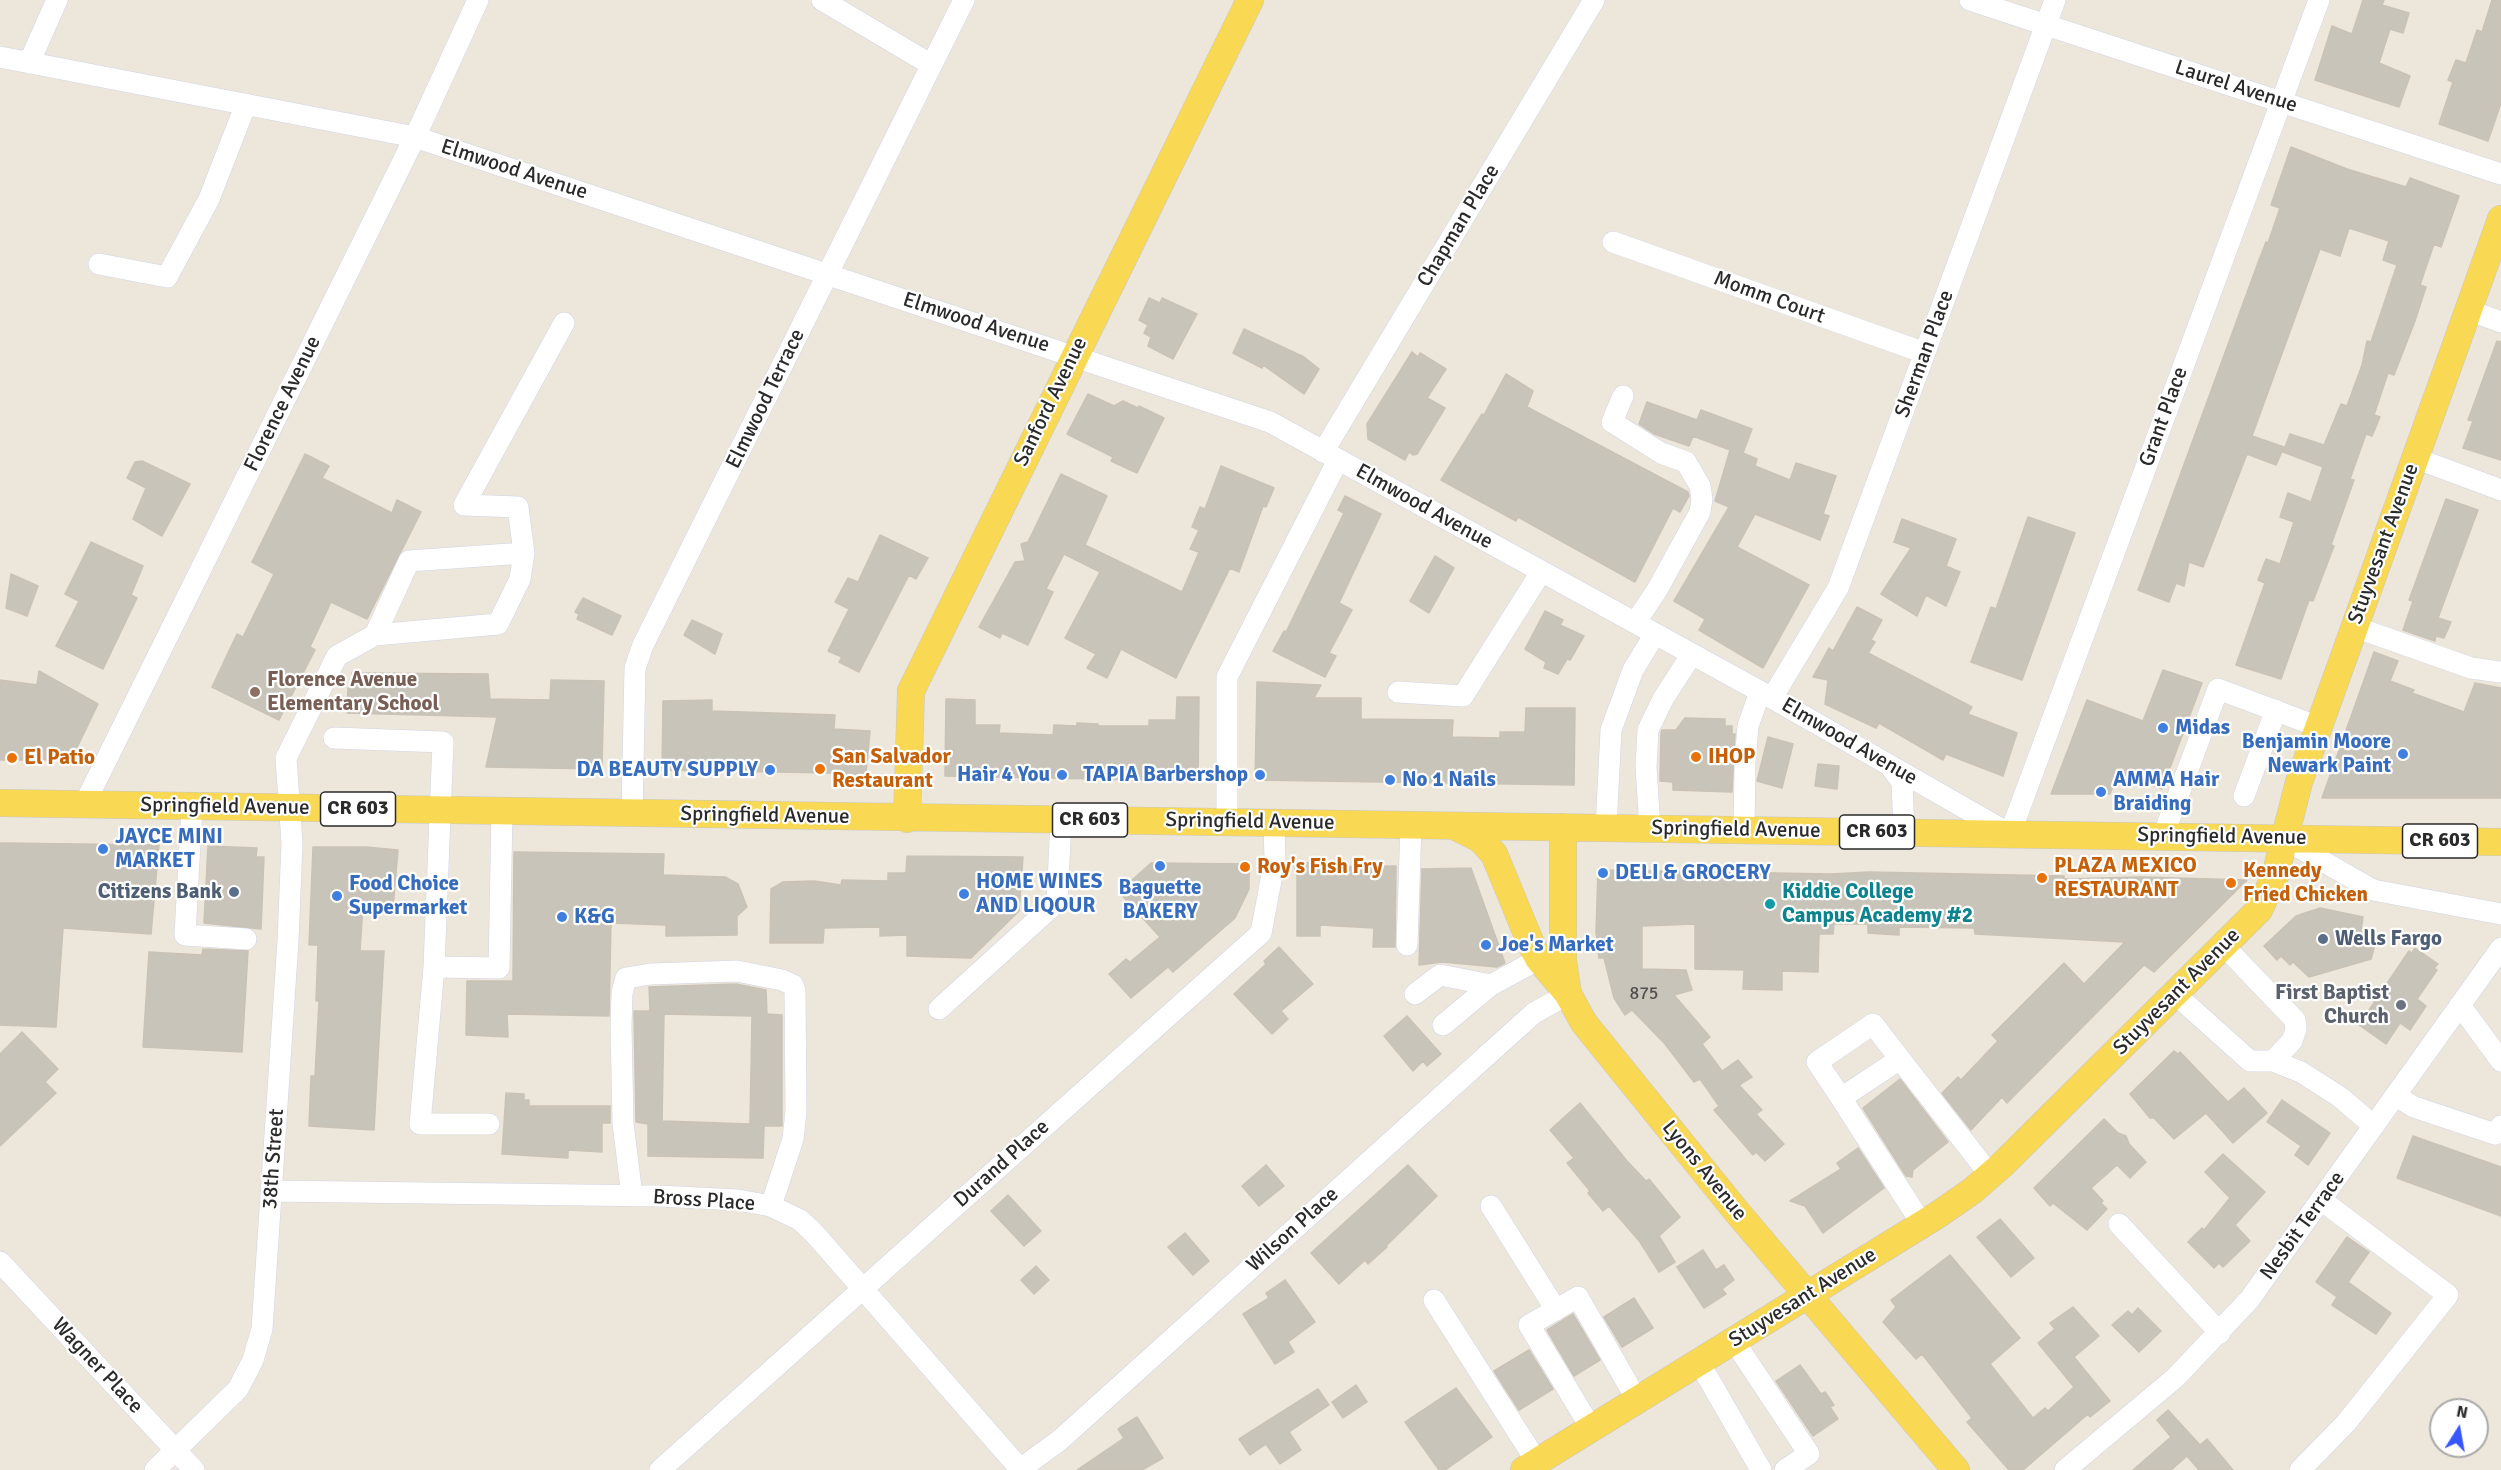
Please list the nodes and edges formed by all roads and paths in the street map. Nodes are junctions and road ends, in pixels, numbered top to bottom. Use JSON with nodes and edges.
{"nodes":[{"id":1,"x":57,"y":0,"type":"edge"},
{"id":2,"x":478,"y":0,"type":"edge"},
{"id":3,"x":822,"y":0,"type":"edge"},
{"id":4,"x":964,"y":0,"type":"edge"},
{"id":5,"x":1250,"y":0,"type":"edge"},
{"id":6,"x":1594,"y":0,"type":"edge"},
{"id":7,"x":1970,"y":0,"type":"edge"},
{"id":8,"x":2055,"y":0,"type":"edge"},
{"id":9,"x":2319,"y":0,"type":"edge"},
{"id":10,"x":2046,"y":25,"type":"junction"},
{"id":11,"x":0,"y":57,"type":"edge"},
{"id":12,"x":29,"y":63,"type":"junction"},
{"id":13,"x":930,"y":64,"type":"junction"},
{"id":14,"x":2281,"y":102,"type":"junction"},
{"id":15,"x":246,"y":104,"type":"junction"},
{"id":16,"x":416,"y":137,"type":"junction"},
{"id":17,"x":2501,"y":174,"type":"edge"},
{"id":18,"x":2501,"y":219,"type":"edge"},
{"id":19,"x":1613,"y":242,"type":"dead end"},
{"id":20,"x":99,"y":264,"type":"dead end"},
{"id":21,"x":827,"y":274,"type":"junction"},
{"id":22,"x":2468,"y":310,"type":"junction"},
{"id":23,"x":2501,"y":322,"type":"edge"},
{"id":24,"x":564,"y":323,"type":"dead end"},
{"id":25,"x":1925,"y":353,"type":"junction"},
{"id":26,"x":1074,"y":356,"type":"junction"},
{"id":27,"x":1623,"y":396,"type":"dead end"},
{"id":28,"x":1330,"y":456,"type":"junction"},
{"id":29,"x":2415,"y":458,"type":"junction"},
{"id":30,"x":2501,"y":490,"type":"edge"},
{"id":31,"x":524,"y":553,"type":"junction"},
{"id":32,"x":1541,"y":572,"type":"junction"},
{"id":33,"x":1635,"y":623,"type":"junction"},
{"id":34,"x":2355,"y":627,"type":"junction"},
{"id":35,"x":1655,"y":634,"type":"junction"},
{"id":36,"x":375,"y":635,"type":"junction"},
{"id":37,"x":1692,"y":654,"type":"junction"},
{"id":38,"x":2501,"y":672,"type":"edge"},
{"id":39,"x":1398,"y":692,"type":"dead end"},
{"id":40,"x":1766,"y":695,"type":"junction"},
{"id":41,"x":2276,"y":710,"type":"junction"},
{"id":42,"x":2319,"y":727,"type":"junction"},
{"id":43,"x":334,"y":738,"type":"dead end"},
{"id":44,"x":1890,"y":765,"type":"junction"},
{"id":45,"x":2244,"y":796,"type":"dead end"},
{"id":46,"x":0,"y":803,"type":"edge"},
{"id":47,"x":84,"y":805,"type":"junction"},
{"id":48,"x":192,"y":807,"type":"junction"},
{"id":49,"x":290,"y":807,"type":"junction"},
{"id":50,"x":442,"y":811,"type":"junction"},
{"id":51,"x":502,"y":812,"type":"junction"},
{"id":52,"x":632,"y":814,"type":"junction"},
{"id":53,"x":907,"y":819,"type":"junction"},
{"id":54,"x":1061,"y":820,"type":"junction"},
{"id":55,"x":1227,"y":821,"type":"junction"},
{"id":56,"x":1274,"y":823,"type":"junction"},
{"id":57,"x":1412,"y":824,"type":"junction"},
{"id":58,"x":1450,"y":825,"type":"junction"},
{"id":59,"x":1563,"y":827,"type":"junction"},
{"id":60,"x":1606,"y":828,"type":"junction"},
{"id":61,"x":1650,"y":829,"type":"junction"},
{"id":62,"x":1744,"y":830,"type":"junction"},
{"id":63,"x":1904,"y":832,"type":"junction"},
{"id":64,"x":2010,"y":834,"type":"junction"},
{"id":65,"x":2163,"y":836,"type":"junction"},
{"id":66,"x":2284,"y":838,"type":"junction"},
{"id":67,"x":2501,"y":842,"type":"edge"},
{"id":68,"x":2501,"y":914,"type":"edge"},
{"id":69,"x":246,"y":939,"type":"dead end"},
{"id":70,"x":1407,"y":945,"type":"dead end"},
{"id":71,"x":2224,"y":946,"type":"junction"},
{"id":72,"x":2501,"y":948,"type":"edge"},
{"id":73,"x":1539,"y":959,"type":"junction"},
{"id":74,"x":434,"y":967,"type":"junction"},
{"id":75,"x":1491,"y":985,"type":"junction"},
{"id":76,"x":1414,"y":994,"type":"dead end"},
{"id":77,"x":1568,"y":994,"type":"junction"},
{"id":78,"x":2175,"y":994,"type":"junction"},
{"id":79,"x":2460,"y":1005,"type":"junction"},
{"id":80,"x":939,"y":1009,"type":"dead end"},
{"id":81,"x":1443,"y":1025,"type":"dead end"},
{"id":82,"x":1900,"y":1059,"type":"junction"},
{"id":83,"x":2273,"y":1061,"type":"junction"},
{"id":84,"x":2501,"y":1061,"type":"edge"},
{"id":85,"x":2396,"y":1096,"type":"junction"},
{"id":86,"x":1842,"y":1098,"type":"junction"},
{"id":87,"x":489,"y":1124,"type":"dead end"},
{"id":88,"x":2374,"y":1126,"type":"junction"},
{"id":89,"x":2501,"y":1126,"type":"edge"},
{"id":90,"x":1990,"y":1175,"type":"junction"},
{"id":91,"x":272,"y":1191,"type":"junction"},
{"id":92,"x":632,"y":1196,"type":"junction"},
{"id":93,"x":2321,"y":1200,"type":"junction"},
{"id":94,"x":771,"y":1206,"type":"junction"},
{"id":95,"x":1491,"y":1206,"type":"dead end"},
{"id":96,"x":1922,"y":1224,"type":"junction"},
{"id":97,"x":2119,"y":1224,"type":"dead end"},
{"id":98,"x":0,"y":1262,"type":"edge"},
{"id":99,"x":863,"y":1287,"type":"junction"},
{"id":100,"x":1808,"y":1295,"type":"junction"},
{"id":101,"x":1434,"y":1300,"type":"dead end"},
{"id":102,"x":1556,"y":1310,"type":"junction"},
{"id":103,"x":2220,"y":1333,"type":"junction"},
{"id":104,"x":1734,"y":1341,"type":"junction"},
{"id":105,"x":1699,"y":1362,"type":"junction"},
{"id":106,"x":1637,"y":1400,"type":"junction"},
{"id":107,"x":1591,"y":1428,"type":"junction"},
{"id":108,"x":176,"y":1450,"type":"junction"},
{"id":109,"x":1530,"y":1466,"type":"edge"},
{"id":110,"x":155,"y":1470,"type":"edge"},
{"id":111,"x":194,"y":1470,"type":"edge"},
{"id":112,"x":660,"y":1470,"type":"edge"},
{"id":113,"x":1020,"y":1470,"type":"edge"},
{"id":114,"x":1761,"y":1470,"type":"edge"},
{"id":115,"x":1785,"y":1470,"type":"edge"},
{"id":116,"x":1956,"y":1470,"type":"edge"},
{"id":117,"x":2065,"y":1470,"type":"edge"},
{"id":118,"x":2300,"y":1470,"type":"edge"}],
"edges":[{"from":1,"to":12,"type":"street"},
{"from":2,"to":16,"type":"street","name":"Florence Avenue"},
{"from":3,"to":13,"type":"street"},
{"from":4,"to":13,"type":"street","name":"Elmwood Terrace"},
{"from":5,"to":26,"type":"main road","name":"Sanford Avenue"},
{"from":6,"to":28,"type":"street","name":"Chapman Place"},
{"from":7,"to":10,"type":"street","name":"Laurel Avenue"},
{"from":8,"to":10,"type":"street","name":"Sherman Place"},
{"from":9,"to":14,"type":"street","name":"Grant Place"},
{"from":10,"to":14,"type":"street","name":"Laurel Avenue"},
{"from":10,"to":25,"type":"street","name":"Sherman Place"},
{"from":11,"to":12,"type":"street","name":"Elmwood Avenue"},
{"from":12,"to":15,"type":"street","name":"Elmwood Avenue"},
{"from":13,"to":21,"type":"street","name":"Elmwood Terrace"},
{"from":14,"to":17,"type":"street","name":"Laurel Avenue"},
{"from":14,"to":64,"type":"street","name":"Grant Place"},
{"from":15,"to":16,"type":"street","name":"Elmwood Avenue"},
{"from":15,"to":20,"type":"street"},
{"from":16,"to":21,"type":"street","name":"Elmwood Avenue"},
{"from":16,"to":47,"type":"street","name":"Florence Avenue"},
{"from":18,"to":22,"type":"main road","name":"Stuyvesant Avenue"},
{"from":19,"to":25,"type":"street","name":"Momm Court"},
{"from":21,"to":26,"type":"street","name":"Elmwood Avenue"},
{"from":21,"to":52,"type":"street","name":"Elmwood Terrace"},
{"from":22,"to":23,"type":"street"},
{"from":22,"to":29,"type":"main road","name":"Stuyvesant Avenue"},
{"from":24,"to":31,"type":"street"},
{"from":25,"to":40,"type":"street","name":"Sherman Place"},
{"from":26,"to":28,"type":"street","name":"Elmwood Avenue"},
{"from":26,"to":53,"type":"main road","name":"Sanford Avenue"},
{"from":27,"to":33,"type":"street"},
{"from":28,"to":32,"type":"street","name":"Elmwood Avenue"},
{"from":28,"to":55,"type":"street","name":"Chapman Place"},
{"from":29,"to":30,"type":"street"},
{"from":29,"to":34,"type":"main road","name":"Stuyvesant Avenue"},
{"from":31,"to":36,"type":"street"},
{"from":31,"to":36,"type":"street"},
{"from":32,"to":33,"type":"street","name":"Elmwood Avenue"},
{"from":32,"to":39,"type":"street"},
{"from":33,"to":35,"type":"street","name":"Elmwood Avenue"},
{"from":34,"to":38,"type":"street"},
{"from":34,"to":42,"type":"main road","name":"Stuyvesant Avenue"},
{"from":35,"to":37,"type":"street","name":"Elmwood Avenue"},
{"from":35,"to":60,"type":"street"},
{"from":36,"to":49,"type":"street","name":"38th Street"},
{"from":37,"to":40,"type":"street","name":"Elmwood Avenue"},
{"from":37,"to":61,"type":"street"},
{"from":40,"to":44,"type":"street","name":"Elmwood Avenue"},
{"from":40,"to":62,"type":"street","name":"Sherman Place"},
{"from":41,"to":42,"type":"street"},
{"from":41,"to":45,"type":"street"},
{"from":41,"to":65,"type":"street"},
{"from":42,"to":66,"type":"main road","name":"Stuyvesant Avenue"},
{"from":43,"to":50,"type":"street"},
{"from":44,"to":63,"type":"street"},
{"from":44,"to":64,"type":"street","name":"Elmwood Avenue"},
{"from":46,"to":47,"type":"main road","name":"Springfield Avenue","number":"CR 603"},
{"from":47,"to":48,"type":"main road","name":"Springfield Avenue","number":"CR 603"},
{"from":48,"to":49,"type":"main road","name":"Springfield Avenue","number":"CR 603"},
{"from":48,"to":69,"type":"street"},
{"from":49,"to":50,"type":"main road","name":"Springfield Avenue","number":"CR 603"},
{"from":49,"to":91,"type":"street","name":"38th Street"},
{"from":50,"to":51,"type":"main road","name":"Springfield Avenue","number":"CR 603"},
{"from":50,"to":74,"type":"street"},
{"from":51,"to":52,"type":"main road","name":"Springfield Avenue","number":"CR 603"},
{"from":51,"to":74,"type":"street"},
{"from":52,"to":53,"type":"main road","name":"Springfield Avenue","number":"CR 603"},
{"from":53,"to":54,"type":"main road","name":"Springfield Avenue","number":"CR 603"},
{"from":54,"to":55,"type":"main road","name":"Springfield Avenue","number":"CR 603"},
{"from":54,"to":80,"type":"street"},
{"from":55,"to":56,"type":"main road","name":"Springfield Avenue","number":"CR 603"},
{"from":56,"to":57,"type":"main road","name":"Springfield Avenue","number":"CR 603"},
{"from":56,"to":99,"type":"street","name":"Durand Place"},
{"from":57,"to":58,"type":"main road","name":"Springfield Avenue","number":"CR 603"},
{"from":57,"to":70,"type":"street"},
{"from":58,"to":59,"type":"main road","name":"Springfield Avenue","number":"CR 603"},
{"from":58,"to":73,"type":"main road"},
{"from":59,"to":60,"type":"main road","name":"Springfield Avenue","number":"CR 603"},
{"from":59,"to":77,"type":"main road","name":"Lyons Avenue"},
{"from":60,"to":61,"type":"main road","name":"Springfield Avenue","number":"CR 603"},
{"from":61,"to":62,"type":"main road","name":"Springfield Avenue","number":"CR 603"},
{"from":62,"to":63,"type":"main road","name":"Springfield Avenue","number":"CR 603"},
{"from":63,"to":64,"type":"main road","name":"Springfield Avenue","number":"CR 603"},
{"from":64,"to":65,"type":"main road","name":"Springfield Avenue","number":"CR 603"},
{"from":65,"to":66,"type":"main road","name":"Springfield Avenue","number":"CR 603"},
{"from":66,"to":67,"type":"main road","name":"Springfield Avenue","number":"CR 603"},
{"from":66,"to":68,"type":"street"},
{"from":66,"to":71,"type":"main road","name":"Stuyvesant Avenue"},
{"from":71,"to":78,"type":"main road","name":"Stuyvesant Avenue"},
{"from":71,"to":83,"type":"street"},
{"from":72,"to":79,"type":"street","name":"Nesbit Terrace"},
{"from":73,"to":75,"type":"street"},
{"from":73,"to":77,"type":"main road"},
{"from":74,"to":87,"type":"street"},
{"from":75,"to":76,"type":"street"},
{"from":75,"to":81,"type":"street"},
{"from":77,"to":100,"type":"main road","name":"Lyons Avenue"},
{"from":77,"to":113,"type":"street","name":"Wilson Place"},
{"from":78,"to":83,"type":"street"},
{"from":78,"to":90,"type":"main road","name":"Stuyvesant Avenue"},
{"from":79,"to":84,"type":"street"},
{"from":79,"to":85,"type":"street","name":"Nesbit Terrace"},
{"from":82,"to":86,"type":"street"},
{"from":82,"to":86,"type":"street"},
{"from":82,"to":90,"type":"street"},
{"from":83,"to":88,"type":"street"},
{"from":85,"to":88,"type":"street","name":"Nesbit Terrace"},
{"from":85,"to":89,"type":"street"},
{"from":86,"to":96,"type":"street"},
{"from":88,"to":93,"type":"street","name":"Nesbit Terrace"},
{"from":90,"to":96,"type":"main road","name":"Stuyvesant Avenue"},
{"from":91,"to":92,"type":"street","name":"Bross Place"},
{"from":91,"to":108,"type":"street","name":"38th Street"},
{"from":92,"to":94,"type":"street","name":"Bross Place"},
{"from":92,"to":94,"type":"street"},
{"from":93,"to":103,"type":"street","name":"Nesbit Terrace"},
{"from":93,"to":118,"type":"street"},
{"from":94,"to":99,"type":"street","name":"Bross Place"},
{"from":95,"to":102,"type":"street"},
{"from":96,"to":100,"type":"main road","name":"Stuyvesant Avenue"},
{"from":97,"to":103,"type":"street"},
{"from":98,"to":108,"type":"street","name":"Wagner Place"},
{"from":99,"to":112,"type":"street","name":"Durand Place"},
{"from":99,"to":113,"type":"street","name":"Bross Place"},
{"from":100,"to":104,"type":"main road","name":"Stuyvesant Avenue"},
{"from":100,"to":116,"type":"main road","name":"Lyons Avenue"},
{"from":101,"to":109,"type":"street"},
{"from":102,"to":106,"type":"street"},
{"from":102,"to":107,"type":"street"},
{"from":103,"to":117,"type":"street","name":"Nesbit Terrace"},
{"from":104,"to":105,"type":"main road","name":"Stuyvesant Avenue"},
{"from":104,"to":115,"type":"street"},
{"from":105,"to":106,"type":"main road","name":"Stuyvesant Avenue"},
{"from":105,"to":114,"type":"street"},
{"from":106,"to":107,"type":"main road","name":"Stuyvesant Avenue"},
{"from":107,"to":109,"type":"main road","name":"Stuyvesant Avenue"},
{"from":108,"to":110,"type":"street","name":"38th Street"},
{"from":108,"to":111,"type":"street","name":"Wagner Place"}]}
